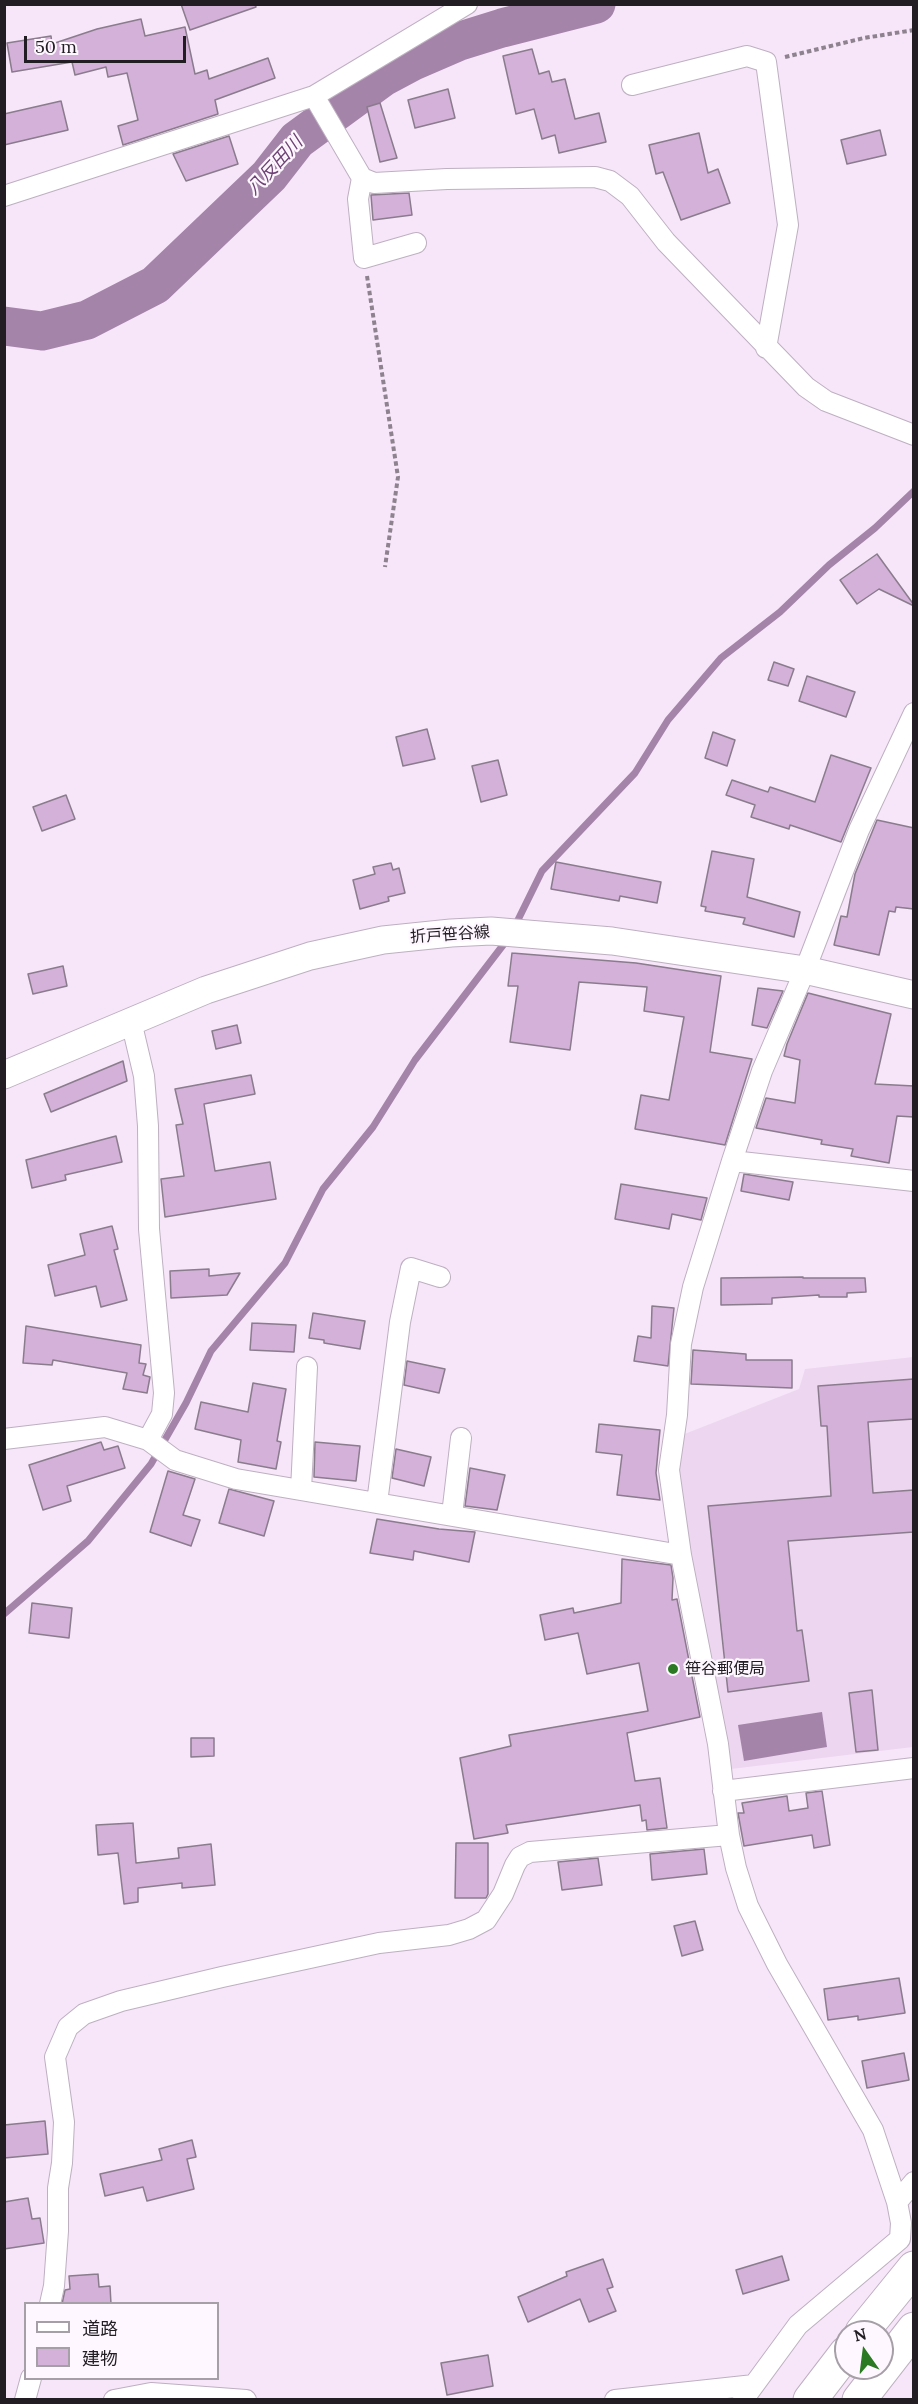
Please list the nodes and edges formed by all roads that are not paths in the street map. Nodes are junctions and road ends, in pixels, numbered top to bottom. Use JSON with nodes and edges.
{"nodes":[{"id":1,"x":467,"y":4,"type":"edge"},
{"id":2,"x":632,"y":85,"type":"dead end"},
{"id":3,"x":314,"y":96,"type":"junction"},
{"id":4,"x":362,"y":178,"type":"junction"},
{"id":5,"x":4,"y":196,"type":"edge"},
{"id":6,"x":416,"y":243,"type":"dead end"},
{"id":7,"x":766,"y":348,"type":"junction"},
{"id":8,"x":914,"y":435,"type":"edge"},
{"id":9,"x":914,"y":713,"type":"edge"},
{"id":10,"x":805,"y":970,"type":"junction"},
{"id":11,"x":914,"y":995,"type":"edge"},
{"id":12,"x":131,"y":1022,"type":"junction"},
{"id":13,"x":4,"y":1075,"type":"edge"},
{"id":14,"x":732,"y":1161,"type":"junction"},
{"id":15,"x":914,"y":1181,"type":"edge"},
{"id":16,"x":440,"y":1277,"type":"dead end"},
{"id":17,"x":307,"y":1367,"type":"dead end"},
{"id":18,"x":460,"y":1438,"type":"dead end"},
{"id":19,"x":4,"y":1439,"type":"edge"},
{"id":20,"x":148,"y":1440,"type":"junction"},
{"id":21,"x":301,"y":1490,"type":"junction"},
{"id":22,"x":377,"y":1503,"type":"junction"},
{"id":23,"x":452,"y":1515,"type":"junction"},
{"id":24,"x":681,"y":1555,"type":"junction"},
{"id":25,"x":914,"y":1768,"type":"edge"},
{"id":26,"x":723,"y":1791,"type":"junction"},
{"id":27,"x":729,"y":1835,"type":"junction"},
{"id":28,"x":914,"y":2182,"type":"edge"},
{"id":29,"x":897,"y":2202,"type":"junction"},
{"id":30,"x":908,"y":2253,"type":"edge"},
{"id":31,"x":50,"y":2302,"type":"edge"},
{"id":32,"x":869,"y":2320,"type":"edge"},
{"id":33,"x":914,"y":2329,"type":"edge"},
{"id":34,"x":834,"y":2369,"type":"edge"},
{"id":35,"x":31,"y":2380,"type":"edge"},
{"id":36,"x":749,"y":2392,"type":"edge"},
{"id":37,"x":25,"y":2400,"type":"edge"},
{"id":38,"x":114,"y":2400,"type":"edge"},
{"id":39,"x":246,"y":2400,"type":"edge"},
{"id":40,"x":615,"y":2400,"type":"edge"},
{"id":41,"x":810,"y":2400,"type":"edge"},
{"id":42,"x":859,"y":2400,"type":"edge"}],
"edges":[{"from":1,"to":3,"type":"street"},
{"from":2,"to":7,"type":"street"},
{"from":3,"to":4,"type":"street"},
{"from":3,"to":5,"type":"street"},
{"from":4,"to":6,"type":"street"},
{"from":4,"to":7,"type":"street"},
{"from":7,"to":8,"type":"street"},
{"from":9,"to":10,"type":"street"},
{"from":10,"to":11,"type":"main road","name":"折戸笹谷線"},
{"from":10,"to":12,"type":"main road","name":"折戸笹谷線"},
{"from":10,"to":14,"type":"street"},
{"from":12,"to":13,"type":"main road","name":"折戸笹谷線"},
{"from":12,"to":20,"type":"street"},
{"from":14,"to":15,"type":"street"},
{"from":14,"to":24,"type":"street"},
{"from":16,"to":22,"type":"street"},
{"from":17,"to":21,"type":"street"},
{"from":18,"to":23,"type":"street"},
{"from":19,"to":20,"type":"street"},
{"from":20,"to":21,"type":"street"},
{"from":21,"to":22,"type":"street"},
{"from":22,"to":23,"type":"street"},
{"from":23,"to":24,"type":"street"},
{"from":24,"to":26,"type":"street"},
{"from":25,"to":26,"type":"street"},
{"from":26,"to":27,"type":"street"},
{"from":27,"to":29,"type":"street"},
{"from":27,"to":31,"type":"street"},
{"from":28,"to":29,"type":"street"},
{"from":29,"to":30,"type":"street"},
{"from":30,"to":32,"type":"highway"},
{"from":30,"to":36,"type":"street"},
{"from":33,"to":42,"type":"highway"},
{"from":34,"to":41,"type":"highway"},
{"from":35,"to":37,"type":"street"},
{"from":36,"to":40,"type":"street"},
{"from":38,"to":39,"type":"street"}]}
